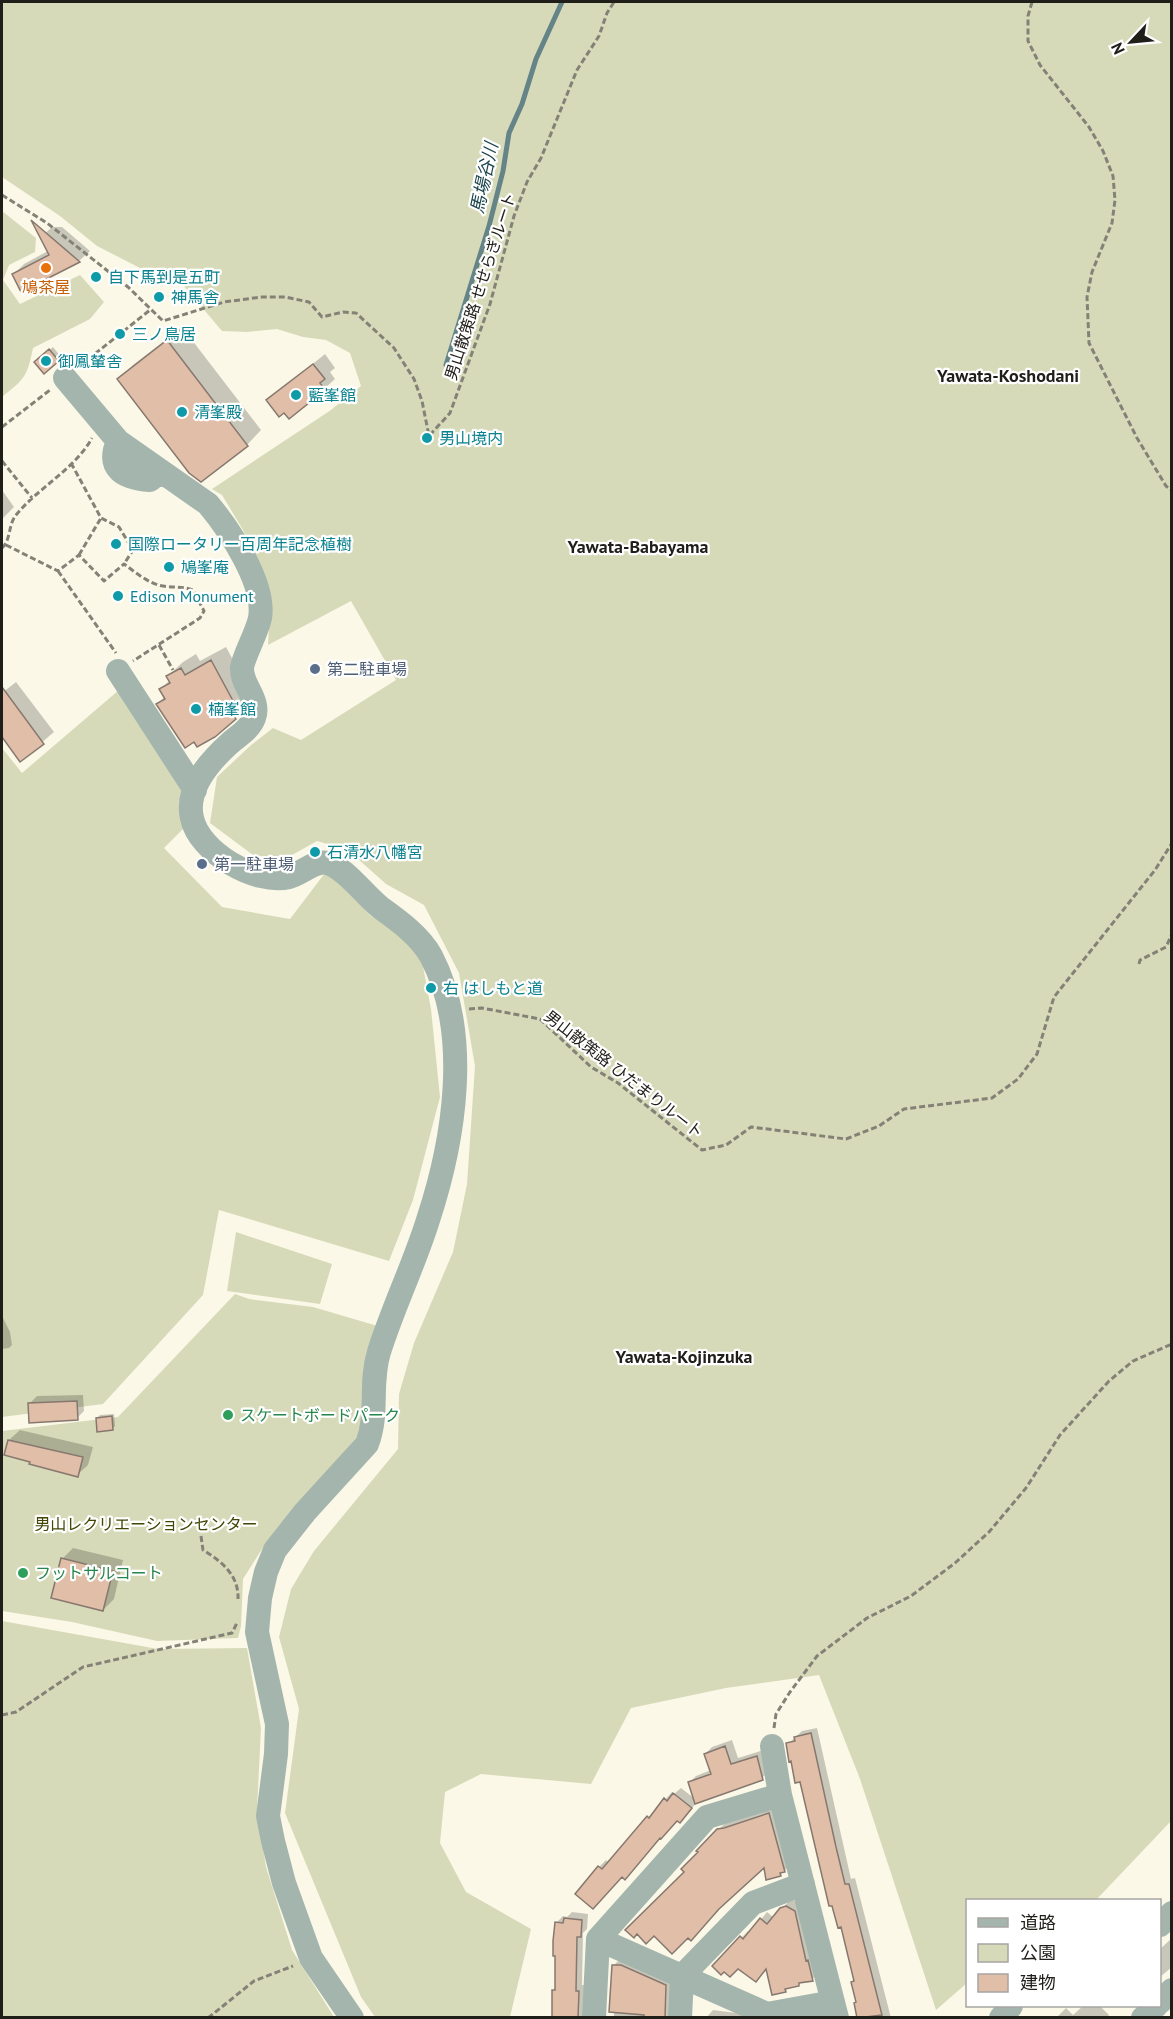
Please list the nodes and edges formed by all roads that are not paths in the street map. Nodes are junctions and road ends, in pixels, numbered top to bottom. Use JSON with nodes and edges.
{"nodes":[{"id":1,"x":65,"y":378,"type":"dead end"},
{"id":2,"x":122,"y":669,"type":"road end"},
{"id":3,"x":195,"y":790,"type":"junction"},
{"id":4,"x":772,"y":1746,"type":"road end"},
{"id":5,"x":780,"y":1795,"type":"junction"},
{"id":6,"x":803,"y":1884,"type":"junction"},
{"id":7,"x":1172,"y":1913,"type":"edge"},
{"id":8,"x":1161,"y":1924,"type":"edge"},
{"id":9,"x":598,"y":1939,"type":"junction"},
{"id":10,"x":682,"y":1976,"type":"junction"},
{"id":11,"x":1172,"y":1990,"type":"edge"},
{"id":12,"x":1161,"y":2001,"type":"edge"},
{"id":13,"x":1154,"y":2007,"type":"edge"},
{"id":14,"x":835,"y":2010,"type":"edge"},
{"id":15,"x":767,"y":2016,"type":"edge"},
{"id":16,"x":352,"y":2018,"type":"edge"},
{"id":17,"x":594,"y":2018,"type":"edge"},
{"id":18,"x":680,"y":2018,"type":"edge"},
{"id":19,"x":1143,"y":2018,"type":"edge"}],
"edges":[{"from":1,"to":3,"type":"street"},
{"from":2,"to":3,"type":"street"},
{"from":3,"to":16,"type":"street"},
{"from":4,"to":5,"type":"street"},
{"from":5,"to":6,"type":"street"},
{"from":5,"to":9,"type":"street"},
{"from":6,"to":10,"type":"street"},
{"from":6,"to":14,"type":"street"},
{"from":7,"to":8,"type":"street"},
{"from":9,"to":10,"type":"street"},
{"from":9,"to":17,"type":"street"},
{"from":10,"to":15,"type":"street"},
{"from":10,"to":18,"type":"street"},
{"from":11,"to":12,"type":"street"},
{"from":13,"to":19,"type":"street"},
{"from":14,"to":15,"type":"street"}]}
